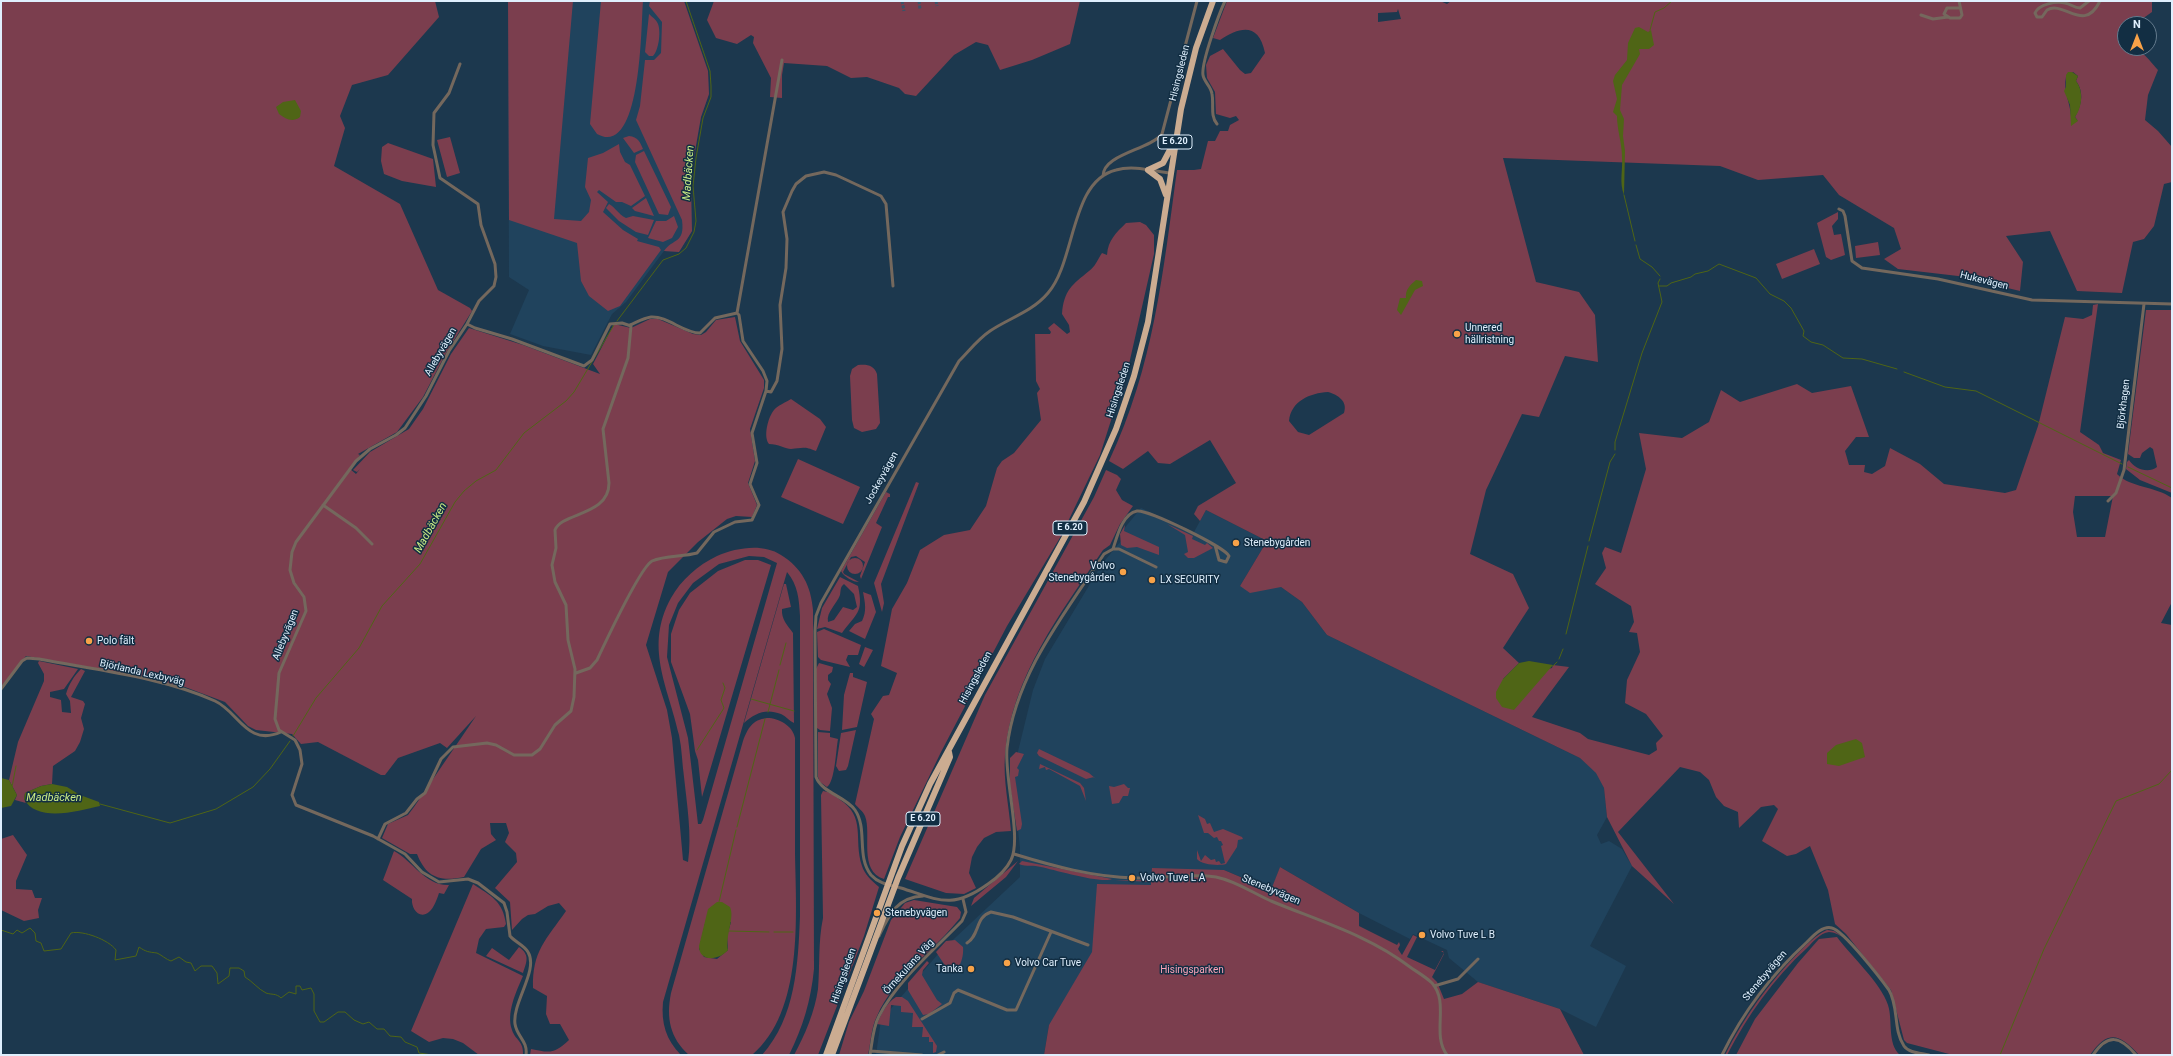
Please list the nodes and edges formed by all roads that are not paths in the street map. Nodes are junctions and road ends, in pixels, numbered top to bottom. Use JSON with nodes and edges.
{"nodes":[{"id":1,"x":1197,"y":1,"type":"edge"},
{"id":2,"x":1212,"y":1,"type":"edge"},
{"id":3,"x":1225,"y":1,"type":"edge"},
{"id":4,"x":1960,"y":1,"type":"edge"},
{"id":5,"x":2089,"y":1,"type":"edge"},
{"id":6,"x":2100,"y":1,"type":"edge"},
{"id":7,"x":1959,"y":8,"type":"junction"},
{"id":8,"x":1921,"y":15,"type":"dead end"},
{"id":9,"x":1948,"y":17,"type":"junction"},
{"id":10,"x":782,"y":60,"type":"dead end"},
{"id":11,"x":460,"y":64,"type":"dead end"},
{"id":12,"x":1217,"y":124,"type":"dead end"},
{"id":13,"x":1175,"y":142,"type":"junction"},
{"id":14,"x":1148,"y":170,"type":"junction"},
{"id":15,"x":1170,"y":172,"type":"junction"},
{"id":16,"x":1103,"y":176,"type":"junction"},
{"id":17,"x":1167,"y":198,"type":"junction"},
{"id":18,"x":1839,"y":209,"type":"dead end"},
{"id":19,"x":893,"y":286,"type":"dead end"},
{"id":20,"x":2144,"y":304,"type":"junction"},
{"id":21,"x":2172,"y":304,"type":"edge"},
{"id":22,"x":736,"y":313,"type":"junction"},
{"id":23,"x":467,"y":324,"type":"junction"},
{"id":24,"x":630,"y":325,"type":"junction"},
{"id":25,"x":766,"y":391,"type":"junction"},
{"id":26,"x":2108,"y":501,"type":"dead end"},
{"id":27,"x":323,"y":505,"type":"junction"},
{"id":28,"x":372,"y":544,"type":"dead end"},
{"id":29,"x":1215,"y":545,"type":"junction"},
{"id":30,"x":1113,"y":549,"type":"junction"},
{"id":31,"x":1156,"y":567,"type":"dead end"},
{"id":32,"x":576,"y":673,"type":"junction"},
{"id":33,"x":1,"y":689,"type":"edge"},
{"id":34,"x":281,"y":732,"type":"junction"},
{"id":35,"x":949,"y":752,"type":"junction"},
{"id":36,"x":378,"y":839,"type":"junction"},
{"id":37,"x":1014,"y":854,"type":"junction"},
{"id":38,"x":888,"y":885,"type":"junction"},
{"id":39,"x":895,"y":887,"type":"junction"},
{"id":40,"x":925,"y":896,"type":"junction"},
{"id":41,"x":963,"y":899,"type":"junction"},
{"id":42,"x":1051,"y":932,"type":"junction"},
{"id":43,"x":967,"y":943,"type":"dead end"},
{"id":44,"x":874,"y":944,"type":"junction"},
{"id":45,"x":1088,"y":945,"type":"dead end"},
{"id":46,"x":1478,"y":959,"type":"dead end"},
{"id":47,"x":1434,"y":986,"type":"junction"},
{"id":48,"x":845,"y":1012,"type":"junction"},
{"id":49,"x":922,"y":1019,"type":"dead end"},
{"id":50,"x":944,"y":1052,"type":"dead end"},
{"id":51,"x":870,"y":1053,"type":"edge"},
{"id":52,"x":526,"y":1055,"type":"edge"},
{"id":53,"x":822,"y":1055,"type":"edge"},
{"id":54,"x":826,"y":1055,"type":"edge"},
{"id":55,"x":832,"y":1055,"type":"edge"},
{"id":56,"x":835,"y":1055,"type":"edge"},
{"id":57,"x":922,"y":1055,"type":"edge"},
{"id":58,"x":938,"y":1055,"type":"edge"},
{"id":59,"x":1447,"y":1055,"type":"edge"},
{"id":60,"x":1722,"y":1055,"type":"edge"},
{"id":61,"x":1928,"y":1055,"type":"edge"},
{"id":62,"x":2093,"y":1055,"type":"edge"},
{"id":63,"x":2136,"y":1055,"type":"edge"}],
"edges":[{"from":1,"to":16,"type":"street"},
{"from":2,"to":13,"type":"highway","name":"Hisingsleden","number":"E 6.20"},
{"from":3,"to":12,"type":"street"},
{"from":4,"to":7,"type":"street"},
{"from":5,"to":6,"type":"street"},
{"from":7,"to":9,"type":"street"},
{"from":7,"to":9,"type":"street"},
{"from":8,"to":9,"type":"street"},
{"from":10,"to":22,"type":"street"},
{"from":11,"to":23,"type":"street","name":"Allebyvägen"},
{"from":13,"to":14,"type":"highway","number":"E 6.20"},
{"from":13,"to":15,"type":"highway","name":"Hisingsleden","number":"E 6.20"},
{"from":14,"to":15,"type":"street","name":"Jockeyvägen"},
{"from":14,"to":16,"type":"street","name":"Jockeyvägen"},
{"from":14,"to":17,"type":"highway","number":"E 6.20"},
{"from":15,"to":17,"type":"highway","name":"Hisingsleden","number":"E 6.20"},
{"from":16,"to":38,"type":"street","name":"Jockeyvägen"},
{"from":17,"to":35,"type":"highway","name":"Hisingsleden","number":"E 6.20"},
{"from":18,"to":20,"type":"street","name":"Hukevägen"},
{"from":19,"to":25,"type":"street"},
{"from":20,"to":21,"type":"street","name":"Hukevägen"},
{"from":20,"to":26,"type":"street","name":"Björkhagen"},
{"from":22,"to":24,"type":"street"},
{"from":22,"to":25,"type":"street"},
{"from":23,"to":24,"type":"street"},
{"from":23,"to":27,"type":"street","name":"Allebyvägen"},
{"from":24,"to":32,"type":"street"},
{"from":25,"to":32,"type":"street"},
{"from":27,"to":28,"type":"street"},
{"from":27,"to":34,"type":"street","name":"Allebyvägen"},
{"from":29,"to":29,"type":"street"},
{"from":29,"to":30,"type":"street"},
{"from":30,"to":31,"type":"street"},
{"from":30,"to":37,"type":"street"},
{"from":32,"to":36,"type":"street"},
{"from":33,"to":34,"type":"street","name":"Björlanda Lexbyväg"},
{"from":34,"to":36,"type":"street"},
{"from":35,"to":38,"type":"highway","name":"Hisingsleden","number":"E 6.20"},
{"from":35,"to":39,"type":"highway","name":"Hisingsleden","number":"E 6.20"},
{"from":36,"to":52,"type":"street"},
{"from":37,"to":41,"type":"street"},
{"from":37,"to":47,"type":"street","name":"Stenebyvägen"},
{"from":38,"to":39,"type":"street","name":"Jockeyvägen"},
{"from":38,"to":48,"type":"highway","name":"Hisingsleden","number":"E 6.20"},
{"from":39,"to":40,"type":"street","name":"Jockeyvägen"},
{"from":39,"to":44,"type":"highway","name":"Hisingsleden","number":"E 6.20"},
{"from":40,"to":41,"type":"street","name":"Jockeyvägen"},
{"from":40,"to":44,"type":"street"},
{"from":41,"to":51,"type":"street","name":"Örnekulans Väg"},
{"from":42,"to":43,"type":"street"},
{"from":42,"to":45,"type":"street"},
{"from":42,"to":49,"type":"street"},
{"from":44,"to":48,"type":"highway","name":"Hisingsleden","number":"E 6.20"},
{"from":46,"to":47,"type":"street"},
{"from":47,"to":59,"type":"street"},
{"from":48,"to":53,"type":"highway"},
{"from":48,"to":54,"type":"highway","name":"Hisingsleden","number":"E 6.20"},
{"from":48,"to":55,"type":"highway","name":"Hisingsleden","number":"E 6.20"},
{"from":48,"to":56,"type":"highway"},
{"from":50,"to":58,"type":"street"},
{"from":51,"to":57,"type":"street","name":"Örnekulans Väg"},
{"from":60,"to":61,"type":"street","name":"Stenebyvägen"},
{"from":62,"to":63,"type":"street"}]}
